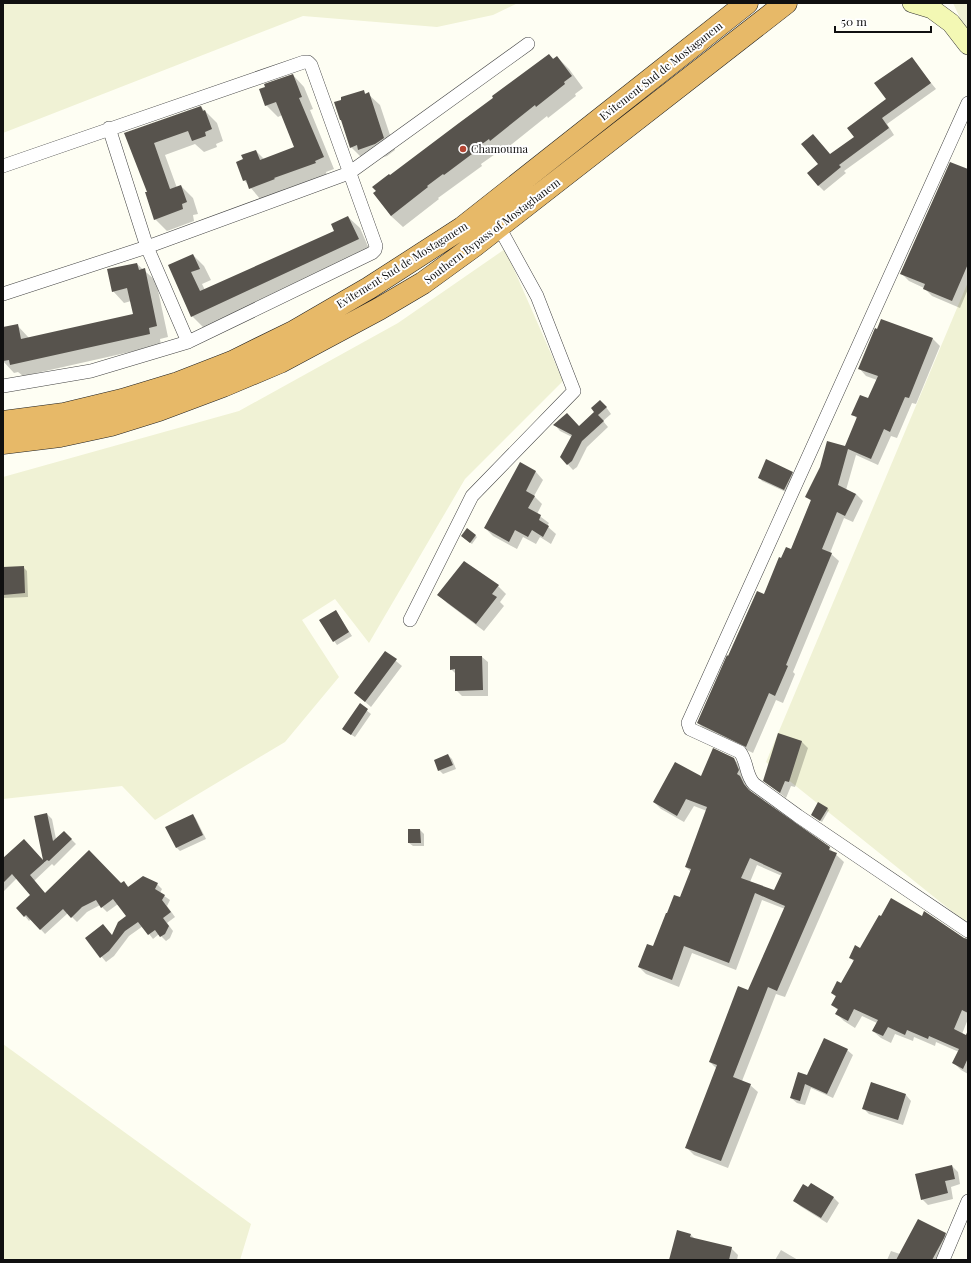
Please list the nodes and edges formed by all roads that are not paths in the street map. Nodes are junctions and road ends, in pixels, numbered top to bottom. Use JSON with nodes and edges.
{"nodes":[{"id":1,"x":747,"y":3,"type":"edge"},
{"id":2,"x":786,"y":3,"type":"edge"},
{"id":3,"x":912,"y":3,"type":"edge"},
{"id":4,"x":942,"y":3,"type":"edge"},
{"id":5,"x":950,"y":23,"type":"junction"},
{"id":6,"x":528,"y":44,"type":"dead end"},
{"id":7,"x":968,"y":45,"type":"edge"},
{"id":8,"x":968,"y":103,"type":"edge"},
{"id":9,"x":109,"y":128,"type":"junction"},
{"id":10,"x":3,"y":166,"type":"edge"},
{"id":11,"x":349,"y":173,"type":"junction"},
{"id":12,"x":499,"y":227,"type":"junction"},
{"id":13,"x":147,"y":247,"type":"junction"},
{"id":14,"x":3,"y":294,"type":"edge"},
{"id":15,"x":188,"y":342,"type":"junction"},
{"id":16,"x":3,"y":386,"type":"edge"},
{"id":17,"x":3,"y":422,"type":"edge"},
{"id":18,"x":3,"y":443,"type":"edge"},
{"id":19,"x":410,"y":620,"type":"dead end"},
{"id":20,"x":968,"y":931,"type":"edge"},
{"id":21,"x":968,"y":1201,"type":"edge"},
{"id":22,"x":943,"y":1260,"type":"edge"}],
"edges":[{"from":1,"to":17,"type":"highway","name":"Evitement Sud de Mostaganem"},
{"from":2,"to":12,"type":"highway","name":"Southern Bypass of Mostaghanem"},
{"from":3,"to":5,"type":"main road"},
{"from":4,"to":5,"type":"main road"},
{"from":5,"to":7,"type":"main road"},
{"from":6,"to":11,"type":"street"},
{"from":8,"to":20,"type":"street"},
{"from":9,"to":10,"type":"street"},
{"from":9,"to":11,"type":"street"},
{"from":9,"to":13,"type":"street"},
{"from":11,"to":13,"type":"street"},
{"from":11,"to":15,"type":"street"},
{"from":12,"to":18,"type":"highway","name":"Southern Bypass of Mostaghanem"},
{"from":12,"to":19,"type":"street"},
{"from":13,"to":14,"type":"street"},
{"from":13,"to":15,"type":"street"},
{"from":15,"to":16,"type":"street"},
{"from":21,"to":22,"type":"street"}]}
